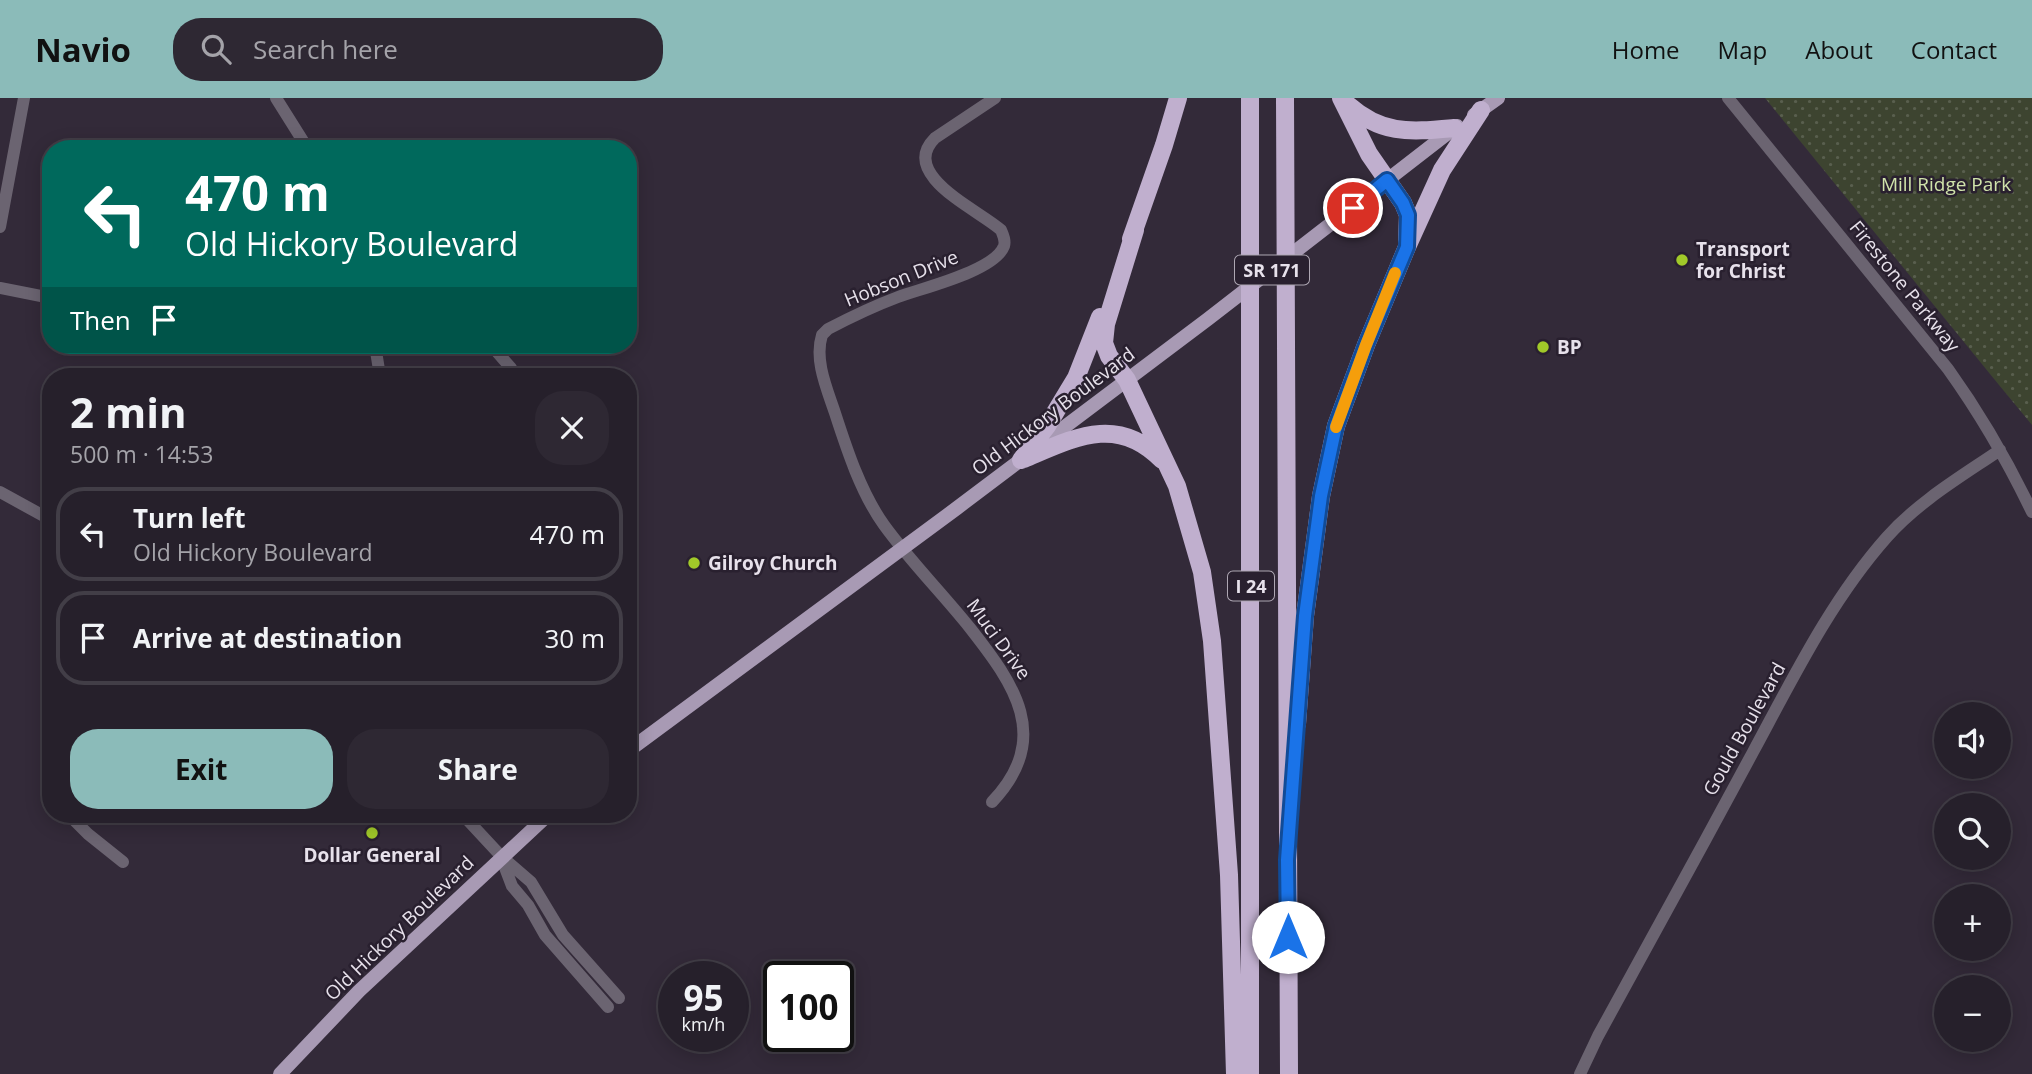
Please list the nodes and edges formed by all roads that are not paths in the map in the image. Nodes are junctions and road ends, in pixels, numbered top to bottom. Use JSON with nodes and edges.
{"nodes":[{"id":1,"x":24,"y":98,"type":"edge"},
{"id":2,"x":276,"y":98,"type":"edge"},
{"id":3,"x":995,"y":98,"type":"edge"},
{"id":4,"x":1178,"y":98,"type":"edge"},
{"id":5,"x":1250,"y":98,"type":"edge"},
{"id":6,"x":1285,"y":98,"type":"edge"},
{"id":7,"x":1342,"y":98,"type":"edge"},
{"id":8,"x":1498,"y":98,"type":"edge"},
{"id":9,"x":1728,"y":98,"type":"edge"},
{"id":10,"x":1481,"y":110,"type":"junction"},
{"id":11,"x":1454,"y":128,"type":"junction"},
{"id":12,"x":302,"y":140,"type":"edge"},
{"id":13,"x":1387,"y":180,"type":"junction"},
{"id":14,"x":0,"y":227,"type":"edge"},
{"id":15,"x":1135,"y":230,"type":"junction"},
{"id":16,"x":1407,"y":247,"type":"junction"},
{"id":17,"x":0,"y":288,"type":"edge"},
{"id":18,"x":42,"y":296,"type":"edge"},
{"id":19,"x":499,"y":354,"type":"edge"},
{"id":20,"x":511,"y":368,"type":"dead end"},
{"id":21,"x":1127,"y":380,"type":"junction"},
{"id":22,"x":2000,"y":450,"type":"junction"},
{"id":23,"x":1021,"y":460,"type":"junction"},
{"id":24,"x":1171,"y":473,"type":"junction"},
{"id":25,"x":0,"y":492,"type":"edge"},
{"id":26,"x":2032,"y":512,"type":"edge"},
{"id":27,"x":42,"y":515,"type":"edge"},
{"id":28,"x":904,"y":548,"type":"junction"},
{"id":29,"x":637,"y":744,"type":"edge"},
{"id":30,"x":992,"y":802,"type":"dead end"},
{"id":31,"x":77,"y":823,"type":"edge"},
{"id":32,"x":470,"y":823,"type":"edge"},
{"id":33,"x":539,"y":823,"type":"edge"},
{"id":34,"x":501,"y":856,"type":"junction"},
{"id":35,"x":1287,"y":860,"type":"junction"},
{"id":36,"x":123,"y":862,"type":"dead end"},
{"id":37,"x":619,"y":998,"type":"dead end"},
{"id":38,"x":608,"y":1007,"type":"dead end"},
{"id":39,"x":280,"y":1074,"type":"edge"},
{"id":40,"x":1235,"y":1074,"type":"edge"},
{"id":41,"x":1250,"y":1074,"type":"edge"},
{"id":42,"x":1289,"y":1074,"type":"edge"},
{"id":43,"x":1580,"y":1074,"type":"edge"}],
"edges":[{"from":1,"to":14,"type":"street"},
{"from":2,"to":12,"type":"street"},
{"from":3,"to":28,"type":"street","name":"Hobson Drive"},
{"from":4,"to":15,"type":"highway"},
{"from":5,"to":41,"type":"highway","number":"I 24"},
{"from":6,"to":35,"type":"highway","number":"I 24"},
{"from":7,"to":11,"type":"highway"},
{"from":7,"to":13,"type":"highway"},
{"from":8,"to":10,"type":"main road","name":"Old Hickory Boulevard","number":"SR 171"},
{"from":9,"to":22,"type":"street","name":"Firestone Parkway"},
{"from":10,"to":11,"type":"main road","name":"Old Hickory Boulevard","number":"SR 171"},
{"from":10,"to":16,"type":"highway"},
{"from":11,"to":13,"type":"main road","name":"Old Hickory Boulevard","number":"SR 171"},
{"from":13,"to":16,"type":"highway"},
{"from":13,"to":21,"type":"main road","name":"Old Hickory Boulevard","number":"SR 171"},
{"from":15,"to":21,"type":"highway"},
{"from":15,"to":23,"type":"highway"},
{"from":16,"to":35,"type":"highway"},
{"from":17,"to":18,"type":"street"},
{"from":19,"to":20,"type":"street"},
{"from":21,"to":23,"type":"main road","name":"Old Hickory Boulevard"},
{"from":21,"to":24,"type":"highway"},
{"from":22,"to":26,"type":"street","name":"Firestone Parkway"},
{"from":22,"to":43,"type":"street","name":"Gould Boulevard"},
{"from":23,"to":24,"type":"highway"},
{"from":23,"to":28,"type":"main road","name":"Old Hickory Boulevard"},
{"from":24,"to":40,"type":"highway"},
{"from":25,"to":27,"type":"street"},
{"from":28,"to":29,"type":"main road","name":"Old Hickory Boulevard"},
{"from":28,"to":30,"type":"street","name":"Muci Drive"},
{"from":31,"to":36,"type":"street"},
{"from":32,"to":34,"type":"street"},
{"from":33,"to":34,"type":"main road","name":"Old Hickory Boulevard"},
{"from":34,"to":37,"type":"street"},
{"from":34,"to":38,"type":"street"},
{"from":34,"to":39,"type":"main road","name":"Old Hickory Boulevard"},
{"from":35,"to":42,"type":"highway","number":"I 24"}]}
